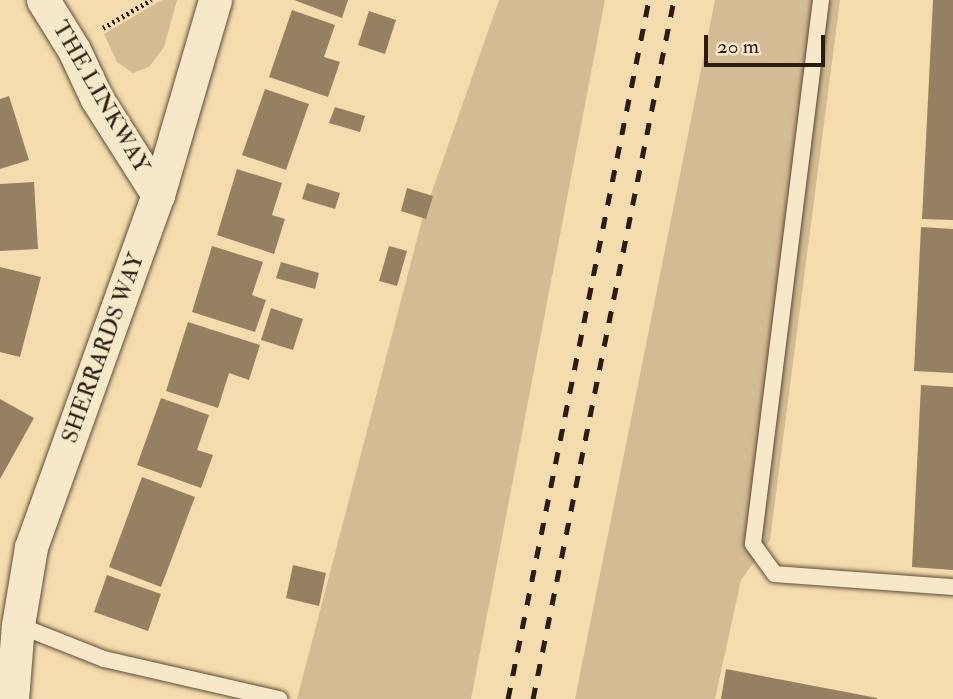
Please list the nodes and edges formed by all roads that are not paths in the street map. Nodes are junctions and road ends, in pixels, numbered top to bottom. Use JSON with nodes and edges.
{"nodes":[{"id":1,"x":43,"y":0,"type":"edge"},
{"id":2,"x":215,"y":0,"type":"edge"},
{"id":3,"x":821,"y":0,"type":"edge"},
{"id":4,"x":159,"y":195,"type":"junction"},
{"id":5,"x":953,"y":587,"type":"edge"},
{"id":6,"x":9,"y":619,"type":"edge"},
{"id":7,"x":12,"y":699,"type":"edge"},
{"id":8,"x":279,"y":699,"type":"edge"}],
"edges":[{"from":1,"to":4,"type":"street","name":"THE LINKWAY"},
{"from":2,"to":4,"type":"street","name":"SHERRARDS WAY"},
{"from":3,"to":5,"type":"lane"},
{"from":4,"to":6,"type":"street","name":"SHERRARDS WAY"},
{"from":6,"to":7,"type":"street","name":"SHERRARDS WAY"},
{"from":6,"to":8,"type":"lane"}]}
